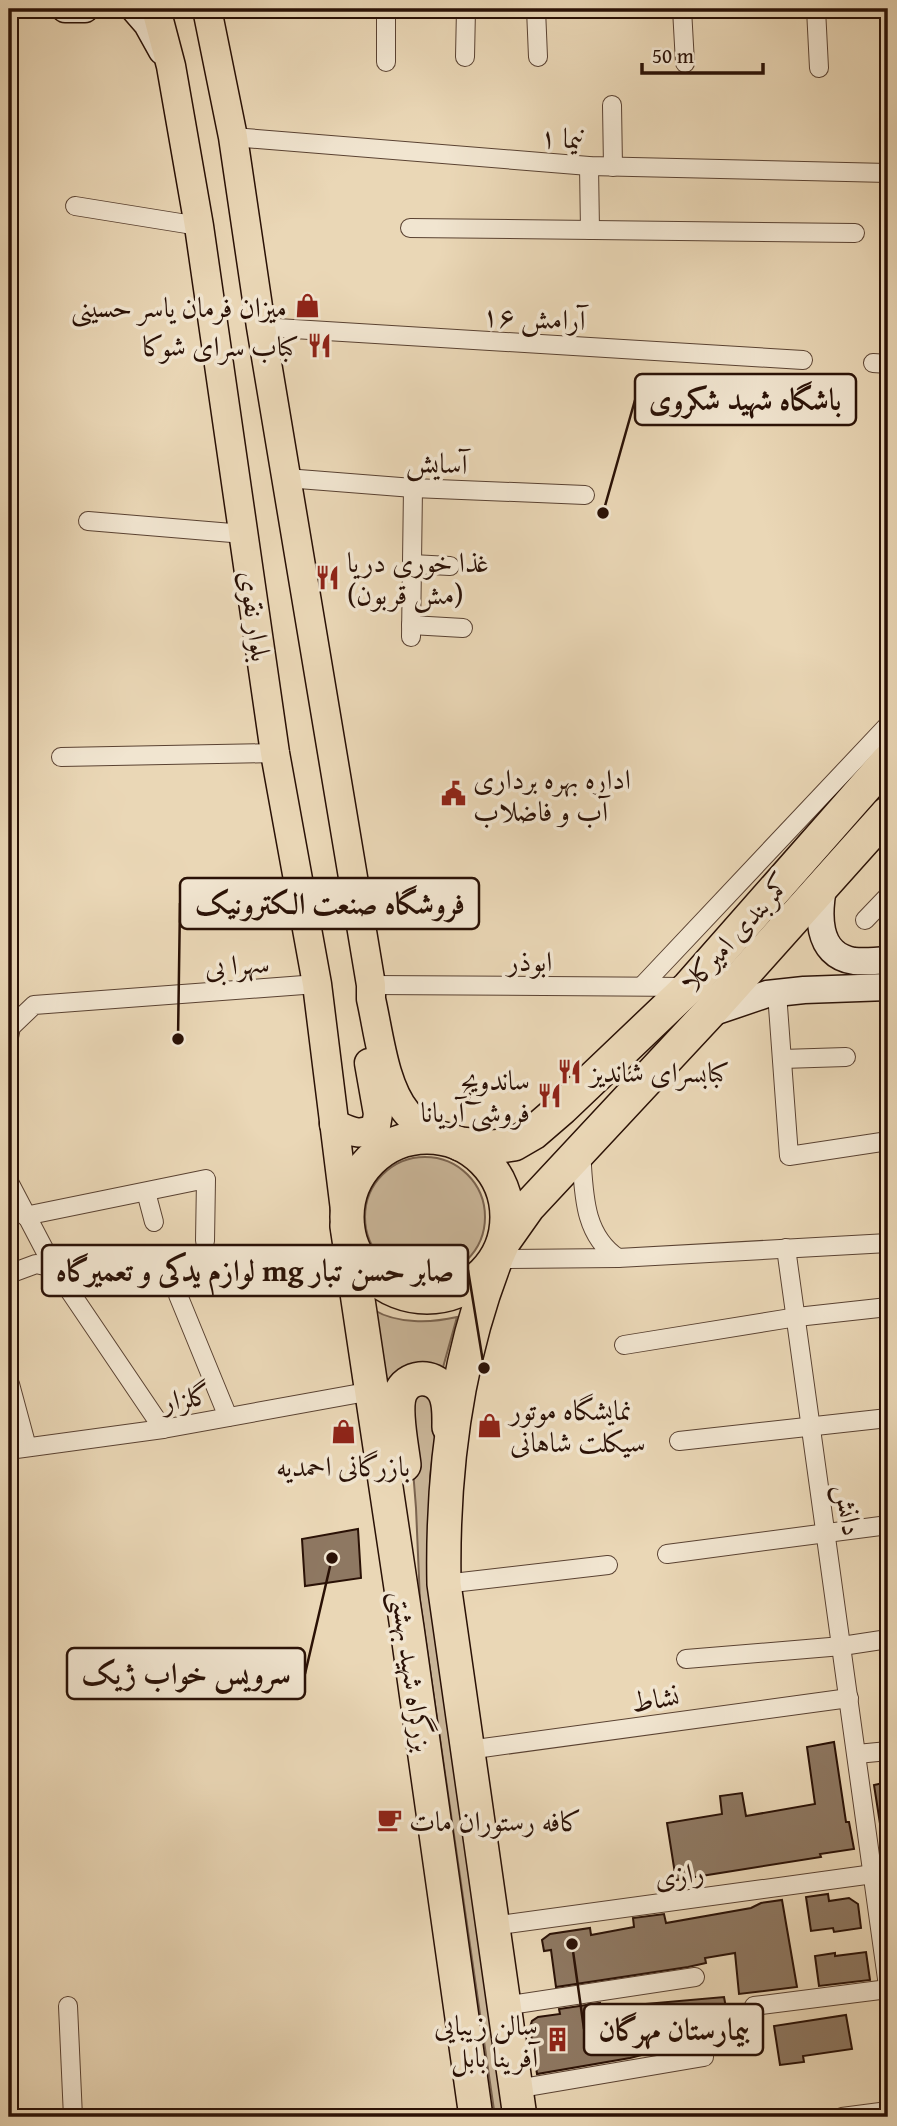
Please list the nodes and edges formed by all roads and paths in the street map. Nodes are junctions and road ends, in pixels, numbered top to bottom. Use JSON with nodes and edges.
{"nodes":[{"id":1,"x":65,"y":9,"type":"edge"},
{"id":2,"x":85,"y":9,"type":"edge"},
{"id":3,"x":134,"y":9,"type":"edge"},
{"id":4,"x":156,"y":9,"type":"edge"},
{"id":5,"x":207,"y":9,"type":"edge"},
{"id":6,"x":386,"y":9,"type":"edge"},
{"id":7,"x":466,"y":9,"type":"edge"},
{"id":8,"x":536,"y":9,"type":"edge"},
{"id":9,"x":682,"y":9,"type":"edge"},
{"id":10,"x":816,"y":9,"type":"edge"},
{"id":11,"x":465,"y":57,"type":"dead end"},
{"id":12,"x":538,"y":57,"type":"dead end"},
{"id":13,"x":386,"y":62,"type":"dead end"},
{"id":14,"x":685,"y":62,"type":"dead end"},
{"id":15,"x":171,"y":68,"type":"junction"},
{"id":16,"x":819,"y":68,"type":"dead end"},
{"id":17,"x":612,"y":105,"type":"dead end"},
{"id":18,"x":233,"y":137,"type":"junction"},
{"id":19,"x":589,"y":166,"type":"junction"},
{"id":20,"x":613,"y":167,"type":"junction"},
{"id":21,"x":888,"y":173,"type":"edge"},
{"id":22,"x":75,"y":206,"type":"dead end"},
{"id":23,"x":199,"y":226,"type":"junction"},
{"id":24,"x":410,"y":228,"type":"dead end"},
{"id":25,"x":590,"y":230,"type":"junction"},
{"id":26,"x":855,"y":233,"type":"dead end"},
{"id":27,"x":261,"y":327,"type":"junction"},
{"id":28,"x":803,"y":360,"type":"dead end"},
{"id":29,"x":286,"y":478,"type":"junction"},
{"id":30,"x":413,"y":488,"type":"junction"},
{"id":31,"x":585,"y":495,"type":"dead end"},
{"id":32,"x":88,"y":521,"type":"dead end"},
{"id":33,"x":244,"y":534,"type":"junction"},
{"id":34,"x":412,"y":564,"type":"junction"},
{"id":35,"x":450,"y":566,"type":"dead end"},
{"id":36,"x":463,"y":628,"type":"dead end"},
{"id":37,"x":888,"y":725,"type":"edge"},
{"id":38,"x":275,"y":753,"type":"junction"},
{"id":39,"x":61,"y":757,"type":"dead end"},
{"id":40,"x":888,"y":761,"type":"edge"},
{"id":41,"x":854,"y":779,"type":"junction"},
{"id":42,"x":888,"y":813,"type":"edge"},
{"id":43,"x":784,"y":856,"type":"junction"},
{"id":44,"x":824,"y":883,"type":"junction"},
{"id":45,"x":888,"y":896,"type":"edge"},
{"id":46,"x":865,"y":920,"type":"dead end"},
{"id":47,"x":888,"y":960,"type":"edge"},
{"id":48,"x":317,"y":984,"type":"junction"},
{"id":49,"x":642,"y":986,"type":"junction"},
{"id":50,"x":689,"y":987,"type":"junction"},
{"id":51,"x":888,"y":988,"type":"edge"},
{"id":52,"x":371,"y":992,"type":"junction"},
{"id":53,"x":776,"y":993,"type":"junction"},
{"id":54,"x":708,"y":1014,"type":"junction"},
{"id":55,"x":9,"y":1037,"type":"edge"},
{"id":56,"x":846,"y":1057,"type":"dead end"},
{"id":57,"x":782,"y":1059,"type":"junction"},
{"id":58,"x":574,"y":1094,"type":"junction"},
{"id":59,"x":334,"y":1124,"type":"junction"},
{"id":60,"x":607,"y":1124,"type":"junction"},
{"id":61,"x":451,"y":1141,"type":"junction"},
{"id":62,"x":888,"y":1141,"type":"edge"},
{"id":63,"x":582,"y":1151,"type":"junction"},
{"id":64,"x":9,"y":1182,"type":"edge"},
{"id":65,"x":146,"y":1192,"type":"junction"},
{"id":66,"x":25,"y":1216,"type":"junction"},
{"id":67,"x":154,"y":1222,"type":"dead end"},
{"id":68,"x":347,"y":1226,"type":"junction"},
{"id":69,"x":205,"y":1241,"type":"dead end"},
{"id":70,"x":888,"y":1243,"type":"edge"},
{"id":71,"x":786,"y":1248,"type":"junction"},
{"id":72,"x":500,"y":1250,"type":"junction"},
{"id":73,"x":618,"y":1258,"type":"junction"},
{"id":74,"x":54,"y":1268,"type":"junction"},
{"id":75,"x":9,"y":1274,"type":"edge"},
{"id":76,"x":178,"y":1295,"type":"dead end"},
{"id":77,"x":888,"y":1307,"type":"edge"},
{"id":78,"x":797,"y":1317,"type":"junction"},
{"id":79,"x":624,"y":1345,"type":"dead end"},
{"id":80,"x":10,"y":1384,"type":"edge"},
{"id":81,"x":372,"y":1391,"type":"junction"},
{"id":82,"x":228,"y":1417,"type":"junction"},
{"id":83,"x":888,"y":1418,"type":"edge"},
{"id":84,"x":812,"y":1427,"type":"junction"},
{"id":85,"x":163,"y":1429,"type":"junction"},
{"id":86,"x":679,"y":1441,"type":"dead end"},
{"id":87,"x":27,"y":1447,"type":"junction"},
{"id":88,"x":450,"y":1447,"type":"junction"},
{"id":89,"x":9,"y":1450,"type":"edge"},
{"id":90,"x":888,"y":1525,"type":"edge"},
{"id":91,"x":826,"y":1534,"type":"junction"},
{"id":92,"x":667,"y":1554,"type":"dead end"},
{"id":93,"x":608,"y":1565,"type":"dead end"},
{"id":94,"x":444,"y":1584,"type":"junction"},
{"id":95,"x":407,"y":1628,"type":"junction"},
{"id":96,"x":888,"y":1639,"type":"edge"},
{"id":97,"x":842,"y":1646,"type":"junction"},
{"id":98,"x":685,"y":1659,"type":"dead end"},
{"id":99,"x":849,"y":1698,"type":"junction"},
{"id":100,"x":468,"y":1750,"type":"junction"},
{"id":101,"x":888,"y":1751,"type":"edge"},
{"id":102,"x":857,"y":1754,"type":"junction"},
{"id":103,"x":880,"y":1873,"type":"edge"},
{"id":104,"x":493,"y":1926,"type":"junction"},
{"id":105,"x":695,"y":1977,"type":"dead end"},
{"id":106,"x":888,"y":1988,"type":"edge"},
{"id":107,"x":68,"y":2006,"type":"dead end"},
{"id":108,"x":504,"y":2006,"type":"junction"},
{"id":109,"x":754,"y":2006,"type":"dead end"},
{"id":110,"x":704,"y":2057,"type":"dead end"},
{"id":111,"x":518,"y":2103,"type":"edge"},
{"id":112,"x":888,"y":2111,"type":"edge"},
{"id":113,"x":73,"y":2117,"type":"edge"},
{"id":114,"x":476,"y":2117,"type":"edge"},
{"id":115,"x":842,"y":2117,"type":"edge"}],
"edges":[{"from":1,"to":2,"type":"main road"},
{"from":3,"to":15,"type":"main road"},
{"from":4,"to":15,"type":"main road","name":"بلوار نقوی"},
{"from":5,"to":18,"type":"main road","name":"بلوار نقوی"},
{"from":6,"to":13,"type":"street"},
{"from":7,"to":11,"type":"street"},
{"from":8,"to":12,"type":"street"},
{"from":9,"to":14,"type":"street"},
{"from":10,"to":16,"type":"street"},
{"from":15,"to":23,"type":"main road","name":"بلوار نقوی"},
{"from":17,"to":20,"type":"street"},
{"from":18,"to":19,"type":"street","name":"نیما ۱"},
{"from":18,"to":27,"type":"main road","name":"بلوار نقوی"},
{"from":19,"to":20,"type":"street","name":"نیما ۱"},
{"from":19,"to":25,"type":"street"},
{"from":20,"to":21,"type":"street","name":"نیما ۱"},
{"from":22,"to":23,"type":"street"},
{"from":23,"to":33,"type":"main road","name":"بلوار نقوی"},
{"from":24,"to":25,"type":"street"},
{"from":25,"to":26,"type":"street"},
{"from":27,"to":28,"type":"street","name":"آرامش ۱۶"},
{"from":27,"to":29,"type":"main road","name":"بلوار نقوی"},
{"from":29,"to":30,"type":"street","name":"آسایش"},
{"from":29,"to":52,"type":"main road","name":"بلوار نقوی"},
{"from":30,"to":31,"type":"street","name":"آسایش"},
{"from":30,"to":34,"type":"street"},
{"from":32,"to":33,"type":"street"},
{"from":33,"to":38,"type":"main road","name":"بلوار نقوی"},
{"from":34,"to":35,"type":"street"},
{"from":34,"to":36,"type":"street"},
{"from":37,"to":41,"type":"street"},
{"from":38,"to":39,"type":"street"},
{"from":38,"to":48,"type":"main road","name":"بلوار نقوی"},
{"from":40,"to":41,"type":"highway","name":"کمربندی امیرکلا"},
{"from":41,"to":43,"type":"highway","name":"کمربندی امیرکلا"},
{"from":42,"to":44,"type":"highway","name":"کمربندی امیرکلا"},
{"from":43,"to":49,"type":"street"},
{"from":43,"to":50,"type":"highway","name":"کمربندی امیرکلا"},
{"from":44,"to":47,"type":"main road"},
{"from":44,"to":54,"type":"highway","name":"کمربندی امیرکلا"},
{"from":45,"to":46,"type":"street"},
{"from":48,"to":55,"type":"street","name":"سهرا بی"},
{"from":48,"to":59,"type":"main road","name":"بلوار نقوی"},
{"from":49,"to":50,"type":"street","name":"ابوذر"},
{"from":49,"to":52,"type":"street","name":"ابوذر"},
{"from":50,"to":58,"type":"highway","name":"کمربندی امیرکلا"},
{"from":51,"to":53,"type":"main road"},
{"from":52,"to":59,"type":"main road"},
{"from":52,"to":61,"type":"main road","name":"بلوار نقوی"},
{"from":53,"to":54,"type":"main road"},
{"from":53,"to":57,"type":"street"},
{"from":54,"to":60,"type":"highway","name":"کمربندی امیرکلا"},
{"from":56,"to":57,"type":"street"},
{"from":57,"to":62,"type":"street"},
{"from":58,"to":60,"type":"highway"},
{"from":58,"to":61,"type":"highway","name":"کمربندی امیرکلا"},
{"from":59,"to":68,"type":"main road","name":"بلوار نقوی"},
{"from":60,"to":63,"type":"highway","name":"کمربندی امیرکلا"},
{"from":61,"to":68,"type":"highway"},
{"from":61,"to":72,"type":"highway"},
{"from":63,"to":72,"type":"highway","name":"کمربندی امیرکلا"},
{"from":63,"to":73,"type":"street"},
{"from":64,"to":66,"type":"street"},
{"from":65,"to":66,"type":"street"},
{"from":65,"to":67,"type":"street"},
{"from":65,"to":69,"type":"street"},
{"from":66,"to":74,"type":"street"},
{"from":68,"to":72,"type":"highway"},
{"from":68,"to":81,"type":"highway","name":"بزرگراه شهید بهشتی"},
{"from":70,"to":71,"type":"street"},
{"from":71,"to":73,"type":"street"},
{"from":71,"to":78,"type":"street","name":"دانش"},
{"from":72,"to":73,"type":"street"},
{"from":72,"to":88,"type":"highway","name":"بزرگراه شهید بهشتی"},
{"from":74,"to":75,"type":"street"},
{"from":74,"to":85,"type":"street"},
{"from":76,"to":82,"type":"street"},
{"from":77,"to":78,"type":"street"},
{"from":78,"to":79,"type":"street"},
{"from":78,"to":84,"type":"street","name":"دانش"},
{"from":80,"to":87,"type":"street"},
{"from":81,"to":82,"type":"street","name":"گلزار"},
{"from":81,"to":95,"type":"highway","name":"بزرگراه شهید بهشتی"},
{"from":82,"to":85,"type":"street","name":"گلزار"},
{"from":83,"to":84,"type":"street"},
{"from":84,"to":86,"type":"street"},
{"from":84,"to":91,"type":"street","name":"دانش"},
{"from":85,"to":87,"type":"street","name":"گلزار"},
{"from":87,"to":89,"type":"street","name":"گلزار"},
{"from":88,"to":94,"type":"highway","name":"بزرگراه شهید بهشتی"},
{"from":88,"to":95,"type":"highway"},
{"from":90,"to":91,"type":"street"},
{"from":91,"to":92,"type":"street"},
{"from":91,"to":97,"type":"street","name":"دانش"},
{"from":93,"to":94,"type":"street"},
{"from":94,"to":100,"type":"highway","name":"بزرگراه شهید بهشتی"},
{"from":95,"to":114,"type":"highway","name":"بزرگراه شهید بهشتی"},
{"from":96,"to":97,"type":"street"},
{"from":97,"to":98,"type":"street"},
{"from":97,"to":99,"type":"street","name":"دانش"},
{"from":99,"to":100,"type":"street","name":"نشاط"},
{"from":99,"to":102,"type":"street","name":"دانش"},
{"from":100,"to":104,"type":"highway","name":"بزرگراه شهید بهشتی"},
{"from":101,"to":102,"type":"street"},
{"from":102,"to":103,"type":"street","name":"دانش"},
{"from":103,"to":104,"type":"street","name":"رازی"},
{"from":103,"to":106,"type":"street","name":"دانش"},
{"from":104,"to":108,"type":"highway","name":"بزرگراه شهید بهشتی"},
{"from":105,"to":108,"type":"street"},
{"from":106,"to":109,"type":"street"},
{"from":107,"to":113,"type":"street"},
{"from":108,"to":111,"type":"highway","name":"بزرگراه شهید بهشتی"},
{"from":110,"to":111,"type":"street"},
{"from":112,"to":115,"type":"street"}]}
